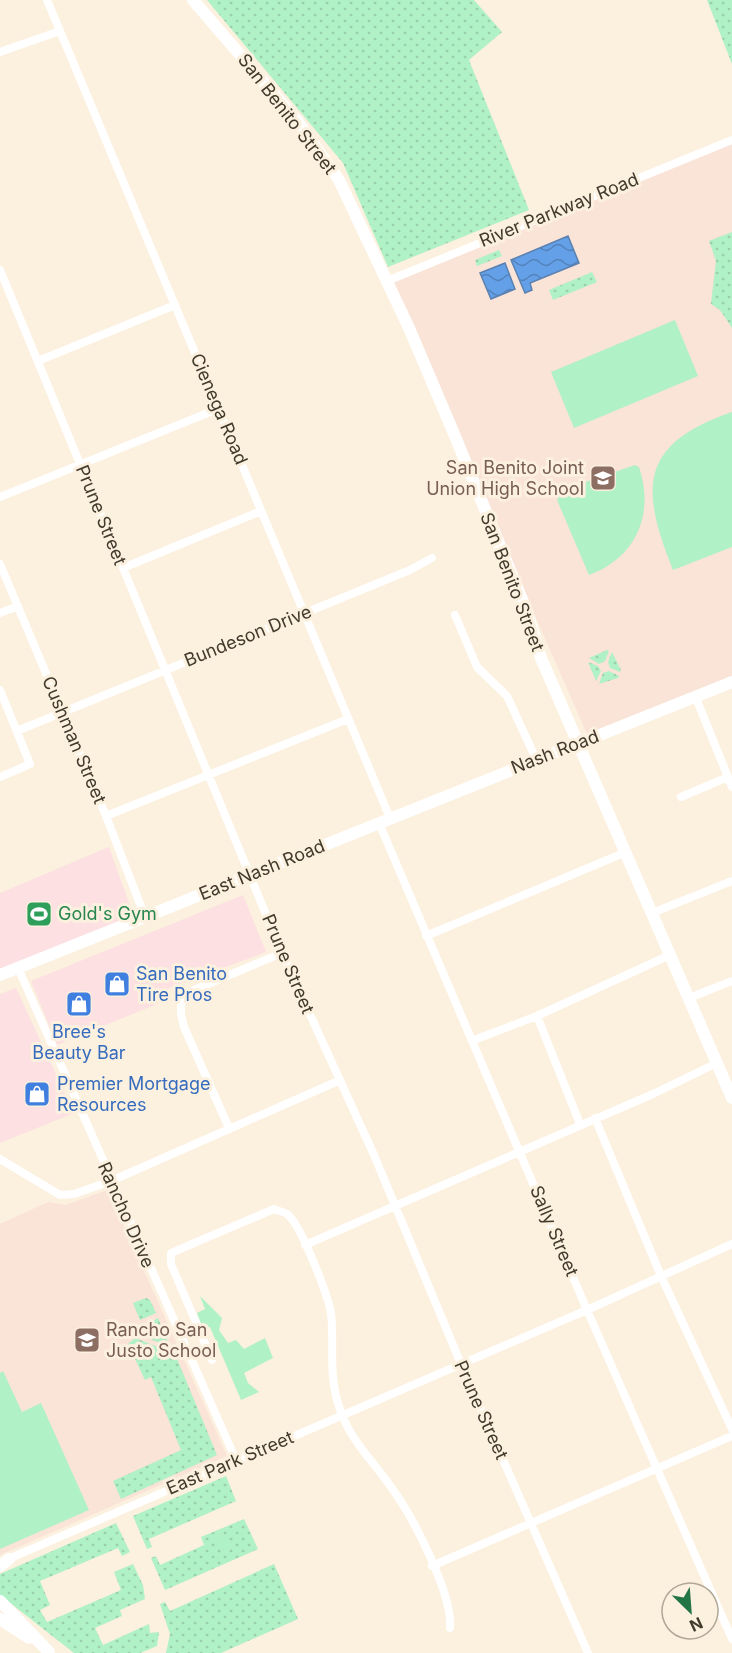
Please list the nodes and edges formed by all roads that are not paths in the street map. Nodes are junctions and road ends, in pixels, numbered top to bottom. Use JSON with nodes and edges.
{"nodes":[{"id":1,"x":47,"y":0,"type":"edge"},
{"id":2,"x":193,"y":0,"type":"edge"},
{"id":3,"x":60,"y":31,"type":"junction"},
{"id":4,"x":0,"y":52,"type":"edge"},
{"id":5,"x":732,"y":140,"type":"edge"},
{"id":6,"x":0,"y":270,"type":"edge"},
{"id":7,"x":387,"y":281,"type":"junction"},
{"id":8,"x":175,"y":305,"type":"junction"},
{"id":9,"x":38,"y":361,"type":"junction"},
{"id":10,"x":220,"y":408,"type":"junction"},
{"id":11,"x":81,"y":465,"type":"junction"},
{"id":12,"x":0,"y":497,"type":"edge"},
{"id":13,"x":261,"y":511,"type":"junction"},
{"id":14,"x":432,"y":558,"type":"dead end"},
{"id":15,"x":0,"y":564,"type":"edge"},
{"id":16,"x":123,"y":567,"type":"junction"},
{"id":17,"x":18,"y":606,"type":"junction"},
{"id":18,"x":0,"y":614,"type":"edge"},
{"id":19,"x":303,"y":614,"type":"junction"},
{"id":20,"x":455,"y":615,"type":"dead end"},
{"id":21,"x":165,"y":670,"type":"junction"},
{"id":22,"x":732,"y":682,"type":"edge"},
{"id":23,"x":0,"y":690,"type":"edge"},
{"id":24,"x":2,"y":703,"type":"edge"},
{"id":25,"x":698,"y":703,"type":"dead end"},
{"id":26,"x":62,"y":712,"type":"junction"},
{"id":27,"x":348,"y":719,"type":"junction"},
{"id":28,"x":17,"y":731,"type":"junction"},
{"id":29,"x":577,"y":743,"type":"junction"},
{"id":30,"x":536,"y":759,"type":"junction"},
{"id":31,"x":209,"y":775,"type":"junction"},
{"id":32,"x":0,"y":777,"type":"edge"},
{"id":33,"x":728,"y":777,"type":"junction"},
{"id":34,"x":732,"y":787,"type":"edge"},
{"id":35,"x":681,"y":797,"type":"dead end"},
{"id":36,"x":106,"y":816,"type":"junction"},
{"id":37,"x":384,"y":820,"type":"junction"},
{"id":38,"x":626,"y":852,"type":"junction"},
{"id":39,"x":250,"y":874,"type":"junction"},
{"id":40,"x":732,"y":881,"type":"edge"},
{"id":41,"x":652,"y":914,"type":"junction"},
{"id":42,"x":145,"y":917,"type":"junction"},
{"id":43,"x":426,"y":936,"type":"junction"},
{"id":44,"x":282,"y":952,"type":"junction"},
{"id":45,"x":670,"y":955,"type":"junction"},
{"id":46,"x":18,"y":968,"type":"junction"},
{"id":47,"x":0,"y":975,"type":"edge"},
{"id":48,"x":732,"y":981,"type":"edge"},
{"id":49,"x":689,"y":998,"type":"junction"},
{"id":50,"x":537,"y":1016,"type":"junction"},
{"id":51,"x":474,"y":1040,"type":"junction"},
{"id":52,"x":717,"y":1063,"type":"junction"},
{"id":53,"x":338,"y":1082,"type":"junction"},
{"id":54,"x":732,"y":1098,"type":"edge"},
{"id":55,"x":596,"y":1118,"type":"junction"},
{"id":56,"x":580,"y":1124,"type":"junction"},
{"id":57,"x":229,"y":1128,"type":"junction"},
{"id":58,"x":520,"y":1152,"type":"junction"},
{"id":59,"x":0,"y":1159,"type":"edge"},
{"id":60,"x":111,"y":1181,"type":"junction"},
{"id":61,"x":395,"y":1205,"type":"junction"},
{"id":62,"x":732,"y":1244,"type":"edge"},
{"id":63,"x":305,"y":1245,"type":"junction"},
{"id":64,"x":661,"y":1276,"type":"junction"},
{"id":65,"x":587,"y":1310,"type":"junction"},
{"id":66,"x":198,"y":1327,"type":"junction"},
{"id":67,"x":180,"y":1335,"type":"junction"},
{"id":68,"x":212,"y":1360,"type":"dead end"},
{"id":69,"x":461,"y":1364,"type":"junction"},
{"id":70,"x":342,"y":1414,"type":"junction"},
{"id":71,"x":732,"y":1429,"type":"edge"},
{"id":72,"x":732,"y":1436,"type":"edge"},
{"id":73,"x":236,"y":1460,"type":"junction"},
{"id":74,"x":658,"y":1468,"type":"junction"},
{"id":75,"x":531,"y":1523,"type":"junction"},
{"id":76,"x":3,"y":1563,"type":"edge"},
{"id":77,"x":432,"y":1566,"type":"junction"},
{"id":78,"x":0,"y":1601,"type":"edge"},
{"id":79,"x":0,"y":1619,"type":"edge"},
{"id":80,"x":450,"y":1628,"type":"dead end"},
{"id":81,"x":732,"y":1639,"type":"edge"},
{"id":82,"x":50,"y":1652,"type":"edge"},
{"id":83,"x":588,"y":1653,"type":"edge"}],
"edges":[{"from":1,"to":3,"type":"street","name":"Cienega Road"},
{"from":2,"to":7,"type":"street","name":"San Benito Street"},
{"from":3,"to":4,"type":"street"},
{"from":3,"to":8,"type":"street","name":"Cienega Road"},
{"from":5,"to":7,"type":"street","name":"River Parkway Road"},
{"from":6,"to":9,"type":"street","name":"Prune Street"},
{"from":7,"to":29,"type":"street","name":"San Benito Street"},
{"from":8,"to":9,"type":"street"},
{"from":8,"to":10,"type":"street","name":"Cienega Road"},
{"from":9,"to":11,"type":"street","name":"Prune Street"},
{"from":10,"to":11,"type":"street"},
{"from":10,"to":13,"type":"street","name":"Cienega Road"},
{"from":11,"to":12,"type":"street"},
{"from":11,"to":16,"type":"street","name":"Prune Street"},
{"from":13,"to":16,"type":"street"},
{"from":13,"to":19,"type":"street","name":"Cienega Road"},
{"from":14,"to":19,"type":"street","name":"Bundeson Drive"},
{"from":15,"to":17,"type":"street","name":"Cushman Street"},
{"from":16,"to":21,"type":"street","name":"Prune Street"},
{"from":17,"to":18,"type":"street"},
{"from":17,"to":26,"type":"street","name":"Cushman Street"},
{"from":19,"to":21,"type":"street","name":"Bundeson Drive"},
{"from":19,"to":27,"type":"street","name":"Cienega Road"},
{"from":20,"to":30,"type":"street"},
{"from":21,"to":26,"type":"street","name":"Bundeson Drive"},
{"from":21,"to":31,"type":"street","name":"Prune Street"},
{"from":22,"to":29,"type":"street","name":"Nash Road"},
{"from":23,"to":24,"type":"street"},
{"from":24,"to":28,"type":"street"},
{"from":25,"to":33,"type":"street"},
{"from":26,"to":28,"type":"street","name":"Bundeson Drive"},
{"from":26,"to":36,"type":"street","name":"Cushman Street"},
{"from":27,"to":31,"type":"street"},
{"from":27,"to":37,"type":"street","name":"Cienega Road"},
{"from":28,"to":32,"type":"street"},
{"from":29,"to":30,"type":"street","name":"Nash Road"},
{"from":29,"to":38,"type":"street","name":"San Benito Street"},
{"from":30,"to":37,"type":"street","name":"Nash Road"},
{"from":31,"to":36,"type":"street"},
{"from":31,"to":39,"type":"street","name":"Prune Street"},
{"from":33,"to":34,"type":"street"},
{"from":33,"to":35,"type":"street"},
{"from":36,"to":42,"type":"street","name":"Cushman Street"},
{"from":37,"to":39,"type":"street","name":"East Nash Road"},
{"from":37,"to":43,"type":"street","name":"Sally Street"},
{"from":38,"to":41,"type":"street","name":"San Benito Street"},
{"from":38,"to":43,"type":"street"},
{"from":39,"to":42,"type":"street","name":"East Nash Road"},
{"from":39,"to":44,"type":"street","name":"Prune Street"},
{"from":40,"to":41,"type":"street"},
{"from":41,"to":45,"type":"street","name":"San Benito Street"},
{"from":42,"to":46,"type":"street","name":"East Nash Road"},
{"from":43,"to":51,"type":"street","name":"Sally Street"},
{"from":44,"to":53,"type":"street","name":"Prune Street"},
{"from":44,"to":57,"type":"street"},
{"from":45,"to":49,"type":"street","name":"San Benito Street"},
{"from":45,"to":50,"type":"street"},
{"from":46,"to":47,"type":"street","name":"East Nash Road"},
{"from":46,"to":60,"type":"street","name":"Rancho Drive"},
{"from":48,"to":49,"type":"street"},
{"from":49,"to":52,"type":"street","name":"San Benito Street"},
{"from":50,"to":51,"type":"street"},
{"from":50,"to":56,"type":"street"},
{"from":51,"to":58,"type":"street","name":"Sally Street"},
{"from":52,"to":54,"type":"street","name":"San Benito Street"},
{"from":52,"to":55,"type":"street"},
{"from":53,"to":57,"type":"street"},
{"from":53,"to":61,"type":"street","name":"Prune Street"},
{"from":55,"to":56,"type":"street"},
{"from":55,"to":64,"type":"street"},
{"from":56,"to":58,"type":"street"},
{"from":57,"to":60,"type":"street"},
{"from":58,"to":61,"type":"street"},
{"from":58,"to":65,"type":"street","name":"Sally Street"},
{"from":59,"to":60,"type":"street"},
{"from":60,"to":67,"type":"street","name":"Rancho Drive"},
{"from":61,"to":63,"type":"street"},
{"from":61,"to":69,"type":"street","name":"Prune Street"},
{"from":62,"to":64,"type":"street","name":"East Park Street"},
{"from":63,"to":66,"type":"street"},
{"from":63,"to":70,"type":"street"},
{"from":64,"to":65,"type":"street","name":"East Park Street"},
{"from":64,"to":71,"type":"street"},
{"from":65,"to":69,"type":"street","name":"East Park Street"},
{"from":65,"to":74,"type":"street","name":"Sally Street"},
{"from":66,"to":67,"type":"street"},
{"from":66,"to":68,"type":"street"},
{"from":67,"to":73,"type":"street","name":"Rancho Drive"},
{"from":69,"to":70,"type":"street","name":"East Park Street"},
{"from":69,"to":75,"type":"street","name":"Prune Street"},
{"from":70,"to":73,"type":"street","name":"East Park Street"},
{"from":70,"to":77,"type":"street"},
{"from":72,"to":74,"type":"street"},
{"from":73,"to":76,"type":"street","name":"East Park Street"},
{"from":74,"to":75,"type":"street"},
{"from":74,"to":81,"type":"street","name":"Sally Street"},
{"from":75,"to":77,"type":"street"},
{"from":75,"to":83,"type":"street","name":"Prune Street"},
{"from":77,"to":80,"type":"street"},
{"from":78,"to":82,"type":"street"},
{"from":79,"to":82,"type":"street"}]}
